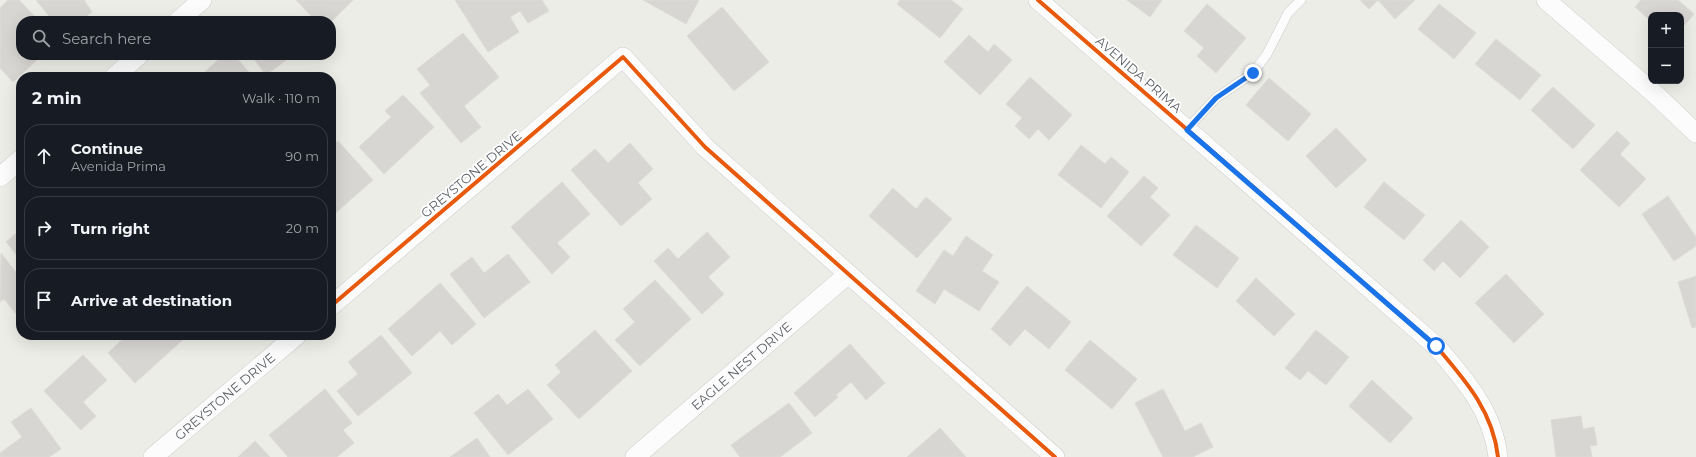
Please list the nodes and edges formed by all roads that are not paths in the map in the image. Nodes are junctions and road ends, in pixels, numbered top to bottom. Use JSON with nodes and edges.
{"nodes":[{"id":1,"x":202,"y":0,"type":"edge"},
{"id":2,"x":1038,"y":0,"type":"edge"},
{"id":3,"x":1301,"y":0,"type":"edge"},
{"id":4,"x":1546,"y":0,"type":"edge"},
{"id":5,"x":184,"y":16,"type":"edge"},
{"id":6,"x":133,"y":60,"type":"edge"},
{"id":7,"x":120,"y":72,"type":"edge"},
{"id":8,"x":1187,"y":130,"type":"junction"},
{"id":9,"x":1696,"y":133,"type":"edge"},
{"id":10,"x":16,"y":164,"type":"edge"},
{"id":11,"x":0,"y":178,"type":"edge"},
{"id":12,"x":847,"y":275,"type":"junction"},
{"id":13,"x":336,"y":302,"type":"edge"},
{"id":14,"x":291,"y":340,"type":"edge"},
{"id":15,"x":153,"y":457,"type":"edge"},
{"id":16,"x":635,"y":457,"type":"edge"},
{"id":17,"x":1055,"y":457,"type":"edge"},
{"id":18,"x":1498,"y":457,"type":"edge"}],
"edges":[{"from":1,"to":5,"type":"street"},
{"from":2,"to":8,"type":"street","name":"AVENIDA PRIMA"},
{"from":3,"to":8,"type":"lane"},
{"from":4,"to":9,"type":"street"},
{"from":6,"to":7,"type":"street"},
{"from":8,"to":18,"type":"street","name":"AVENIDA PRIMA"},
{"from":10,"to":11,"type":"street"},
{"from":12,"to":13,"type":"street","name":"GREYSTONE DRIVE"},
{"from":12,"to":16,"type":"street","name":"EAGLE NEST DRIVE"},
{"from":12,"to":17,"type":"street"},
{"from":14,"to":15,"type":"street","name":"GREYSTONE DRIVE"}]}
